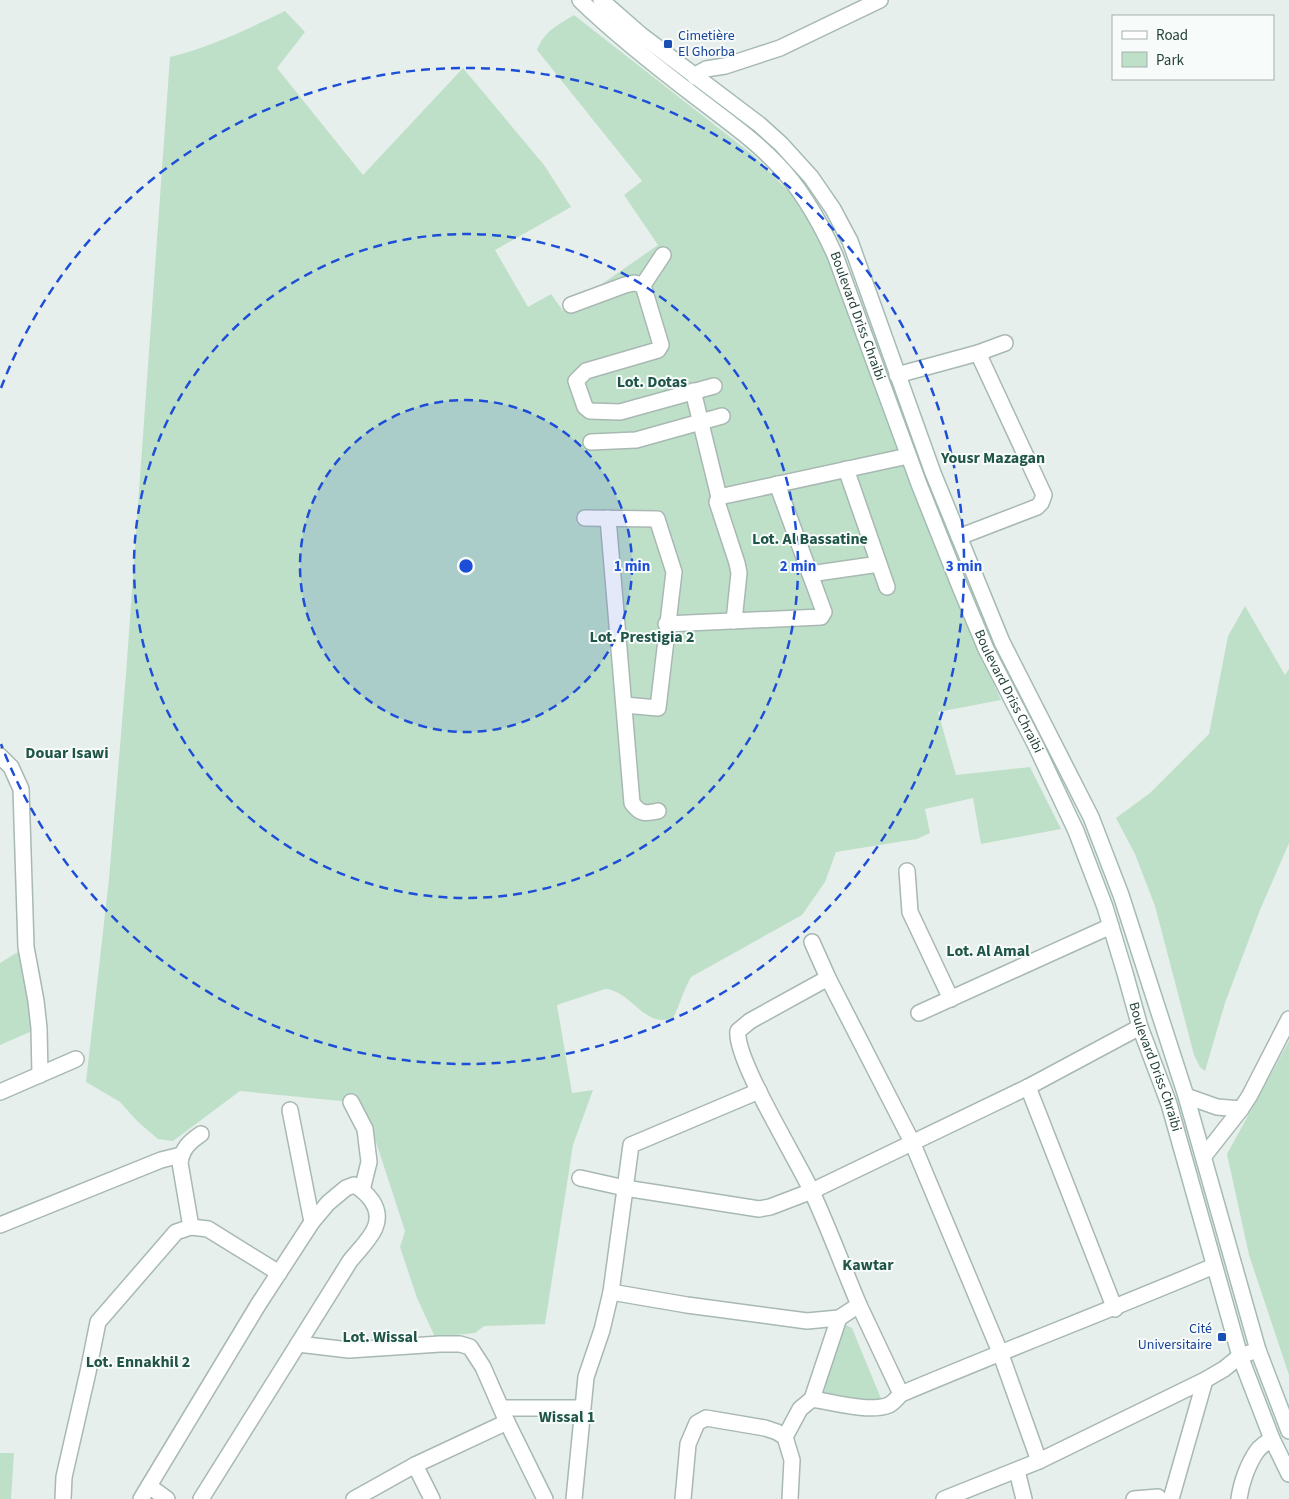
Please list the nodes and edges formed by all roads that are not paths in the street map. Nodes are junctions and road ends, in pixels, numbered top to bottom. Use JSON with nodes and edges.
{"nodes":[{"id":1,"x":580,"y":0,"type":"edge"},
{"id":2,"x":601,"y":0,"type":"edge"},
{"id":3,"x":880,"y":0,"type":"edge"},
{"id":4,"x":695,"y":77,"type":"junction"},
{"id":5,"x":724,"y":98,"type":"junction"},
{"id":6,"x":715,"y":110,"type":"junction"},
{"id":7,"x":663,"y":255,"type":"dead end"},
{"id":8,"x":643,"y":285,"type":"junction"},
{"id":9,"x":571,"y":305,"type":"dead end"},
{"id":10,"x":1005,"y":344,"type":"dead end"},
{"id":11,"x":978,"y":353,"type":"junction"},
{"id":12,"x":897,"y":375,"type":"junction"},
{"id":13,"x":714,"y":386,"type":"dead end"},
{"id":14,"x":694,"y":391,"type":"junction"},
{"id":15,"x":722,"y":416,"type":"dead end"},
{"id":16,"x":701,"y":421,"type":"junction"},
{"id":17,"x":591,"y":442,"type":"dead end"},
{"id":18,"x":908,"y":456,"type":"junction"},
{"id":19,"x":846,"y":469,"type":"junction"},
{"id":20,"x":777,"y":484,"type":"junction"},
{"id":21,"x":719,"y":497,"type":"junction"},
{"id":22,"x":585,"y":518,"type":"dead end"},
{"id":23,"x":608,"y":518,"type":"junction"},
{"id":24,"x":959,"y":537,"type":"junction"},
{"id":25,"x":879,"y":564,"type":"junction"},
{"id":26,"x":810,"y":574,"type":"junction"},
{"id":27,"x":887,"y":587,"type":"dead end"},
{"id":28,"x":734,"y":621,"type":"junction"},
{"id":29,"x":666,"y":624,"type":"junction"},
{"id":30,"x":1002,"y":642,"type":"junction"},
{"id":31,"x":986,"y":649,"type":"junction"},
{"id":32,"x":1019,"y":678,"type":"junction"},
{"id":33,"x":1005,"y":685,"type":"junction"},
{"id":34,"x":624,"y":705,"type":"junction"},
{"id":35,"x":0,"y":756,"type":"edge"},
{"id":36,"x":658,"y":811,"type":"dead end"},
{"id":37,"x":907,"y":871,"type":"dead end"},
{"id":38,"x":1111,"y":926,"type":"junction"},
{"id":39,"x":812,"y":942,"type":"dead end"},
{"id":40,"x":828,"y":978,"type":"junction"},
{"id":41,"x":951,"y":999,"type":"junction"},
{"id":42,"x":920,"y":1013,"type":"dead end"},
{"id":43,"x":1289,"y":1019,"type":"edge"},
{"id":44,"x":1140,"y":1027,"type":"junction"},
{"id":45,"x":76,"y":1059,"type":"dead end"},
{"id":46,"x":40,"y":1075,"type":"junction"},
{"id":47,"x":1028,"y":1087,"type":"junction"},
{"id":48,"x":759,"y":1091,"type":"junction"},
{"id":49,"x":0,"y":1092,"type":"edge"},
{"id":50,"x":1186,"y":1096,"type":"junction"},
{"id":51,"x":351,"y":1102,"type":"dead end"},
{"id":52,"x":1241,"y":1109,"type":"junction"},
{"id":53,"x":290,"y":1110,"type":"dead end"},
{"id":54,"x":201,"y":1134,"type":"dead end"},
{"id":55,"x":912,"y":1142,"type":"junction"},
{"id":56,"x":181,"y":1155,"type":"junction"},
{"id":57,"x":1204,"y":1156,"type":"junction"},
{"id":58,"x":580,"y":1178,"type":"dead end"},
{"id":59,"x":625,"y":1188,"type":"junction"},
{"id":60,"x":362,"y":1190,"type":"junction"},
{"id":61,"x":812,"y":1191,"type":"junction"},
{"id":62,"x":312,"y":1222,"type":"junction"},
{"id":63,"x":0,"y":1225,"type":"edge"},
{"id":64,"x":191,"y":1227,"type":"junction"},
{"id":65,"x":1214,"y":1266,"type":"junction"},
{"id":66,"x":279,"y":1273,"type":"junction"},
{"id":67,"x":611,"y":1292,"type":"junction"},
{"id":68,"x":859,"y":1305,"type":"junction"},
{"id":69,"x":1115,"y":1309,"type":"junction"},
{"id":70,"x":839,"y":1318,"type":"junction"},
{"id":71,"x":298,"y":1344,"type":"junction"},
{"id":72,"x":1000,"y":1352,"type":"junction"},
{"id":73,"x":1240,"y":1356,"type":"junction"},
{"id":74,"x":1261,"y":1357,"type":"junction"},
{"id":75,"x":1224,"y":1369,"type":"junction"},
{"id":76,"x":1246,"y":1372,"type":"junction"},
{"id":77,"x":1205,"y":1380,"type":"junction"},
{"id":78,"x":900,"y":1394,"type":"junction"},
{"id":79,"x":812,"y":1399,"type":"junction"},
{"id":80,"x":502,"y":1408,"type":"junction"},
{"id":81,"x":582,"y":1408,"type":"junction"},
{"id":82,"x":507,"y":1422,"type":"junction"},
{"id":83,"x":1289,"y":1431,"type":"edge"},
{"id":84,"x":786,"y":1437,"type":"junction"},
{"id":85,"x":1272,"y":1439,"type":"junction"},
{"id":86,"x":1039,"y":1461,"type":"junction"},
{"id":87,"x":415,"y":1465,"type":"junction"},
{"id":88,"x":1017,"y":1470,"type":"junction"},
{"id":89,"x":1289,"y":1474,"type":"edge"},
{"id":90,"x":149,"y":1486,"type":"junction"},
{"id":91,"x":1165,"y":1498,"type":"edge"},
{"id":92,"x":63,"y":1499,"type":"edge"},
{"id":93,"x":141,"y":1499,"type":"edge"},
{"id":94,"x":167,"y":1499,"type":"edge"},
{"id":95,"x":201,"y":1499,"type":"edge"},
{"id":96,"x":354,"y":1499,"type":"edge"},
{"id":97,"x":432,"y":1499,"type":"edge"},
{"id":98,"x":545,"y":1499,"type":"edge"},
{"id":99,"x":574,"y":1499,"type":"edge"},
{"id":100,"x":684,"y":1499,"type":"edge"},
{"id":101,"x":790,"y":1499,"type":"edge"},
{"id":102,"x":944,"y":1499,"type":"edge"},
{"id":103,"x":1024,"y":1499,"type":"edge"},
{"id":104,"x":1134,"y":1499,"type":"edge"},
{"id":105,"x":1239,"y":1499,"type":"edge"}],
"edges":[{"from":1,"to":6,"type":"street","name":"Boulevard Driss Chraibi"},
{"from":2,"to":4,"type":"street","name":"Boulevard Driss Chraibi"},
{"from":3,"to":4,"type":"street"},
{"from":4,"to":5,"type":"street","name":"Boulevard Driss Chraibi"},
{"from":5,"to":6,"type":"street"},
{"from":5,"to":12,"type":"street","name":"Boulevard Driss Chraibi"},
{"from":6,"to":18,"type":"street","name":"Boulevard Driss Chraibi"},
{"from":7,"to":8,"type":"street"},
{"from":8,"to":9,"type":"street"},
{"from":8,"to":14,"type":"street"},
{"from":10,"to":11,"type":"street"},
{"from":11,"to":12,"type":"street"},
{"from":11,"to":24,"type":"street"},
{"from":12,"to":24,"type":"street","name":"Boulevard Driss Chraibi"},
{"from":13,"to":14,"type":"street"},
{"from":14,"to":16,"type":"street"},
{"from":15,"to":16,"type":"street"},
{"from":16,"to":17,"type":"street"},
{"from":16,"to":21,"type":"street"},
{"from":18,"to":19,"type":"street"},
{"from":18,"to":31,"type":"street","name":"Boulevard Driss Chraibi"},
{"from":19,"to":20,"type":"street"},
{"from":19,"to":25,"type":"street"},
{"from":20,"to":21,"type":"street"},
{"from":20,"to":26,"type":"street"},
{"from":21,"to":28,"type":"street"},
{"from":22,"to":23,"type":"street"},
{"from":23,"to":29,"type":"street"},
{"from":23,"to":34,"type":"street"},
{"from":24,"to":30,"type":"street","name":"Boulevard Driss Chraibi"},
{"from":25,"to":26,"type":"street"},
{"from":25,"to":27,"type":"street"},
{"from":26,"to":28,"type":"street"},
{"from":28,"to":29,"type":"street"},
{"from":29,"to":34,"type":"street"},
{"from":30,"to":31,"type":"street"},
{"from":30,"to":32,"type":"street","name":"Boulevard Driss Chraibi"},
{"from":31,"to":33,"type":"street","name":"Boulevard Driss Chraibi"},
{"from":32,"to":33,"type":"street"},
{"from":32,"to":50,"type":"street","name":"Boulevard Driss Chraibi"},
{"from":33,"to":38,"type":"street","name":"Boulevard Driss Chraibi"},
{"from":34,"to":36,"type":"street"},
{"from":35,"to":46,"type":"street"},
{"from":37,"to":41,"type":"street"},
{"from":38,"to":41,"type":"street"},
{"from":38,"to":44,"type":"street","name":"Boulevard Driss Chraibi"},
{"from":39,"to":40,"type":"street"},
{"from":40,"to":48,"type":"street"},
{"from":40,"to":55,"type":"street"},
{"from":41,"to":42,"type":"street"},
{"from":43,"to":52,"type":"street"},
{"from":44,"to":47,"type":"street"},
{"from":44,"to":65,"type":"street","name":"Boulevard Driss Chraibi"},
{"from":45,"to":46,"type":"street"},
{"from":46,"to":49,"type":"street"},
{"from":47,"to":55,"type":"street"},
{"from":47,"to":69,"type":"street"},
{"from":48,"to":59,"type":"street"},
{"from":48,"to":61,"type":"street"},
{"from":50,"to":52,"type":"street"},
{"from":50,"to":57,"type":"street","name":"Boulevard Driss Chraibi"},
{"from":51,"to":60,"type":"street"},
{"from":52,"to":57,"type":"street"},
{"from":53,"to":62,"type":"street"},
{"from":54,"to":56,"type":"street"},
{"from":55,"to":61,"type":"street"},
{"from":55,"to":72,"type":"street"},
{"from":56,"to":63,"type":"street"},
{"from":56,"to":64,"type":"street"},
{"from":57,"to":74,"type":"street","name":"Boulevard Driss Chraibi"},
{"from":58,"to":59,"type":"street"},
{"from":59,"to":61,"type":"street"},
{"from":59,"to":67,"type":"street"},
{"from":60,"to":62,"type":"street"},
{"from":60,"to":71,"type":"street"},
{"from":61,"to":68,"type":"street"},
{"from":62,"to":66,"type":"street"},
{"from":64,"to":66,"type":"street"},
{"from":64,"to":92,"type":"street"},
{"from":65,"to":69,"type":"street"},
{"from":65,"to":73,"type":"street","name":"Boulevard Driss Chraibi"},
{"from":66,"to":90,"type":"street"},
{"from":67,"to":70,"type":"street"},
{"from":67,"to":81,"type":"street"},
{"from":68,"to":70,"type":"street"},
{"from":68,"to":78,"type":"street"},
{"from":69,"to":72,"type":"street"},
{"from":70,"to":79,"type":"street"},
{"from":71,"to":80,"type":"street"},
{"from":71,"to":95,"type":"street"},
{"from":72,"to":78,"type":"street"},
{"from":72,"to":86,"type":"street"},
{"from":73,"to":74,"type":"street"},
{"from":73,"to":75,"type":"street"},
{"from":73,"to":76,"type":"street","name":"Boulevard Driss Chraibi"},
{"from":74,"to":76,"type":"street"},
{"from":74,"to":83,"type":"street","name":"Boulevard Driss Chraibi"},
{"from":75,"to":76,"type":"street"},
{"from":75,"to":77,"type":"street"},
{"from":76,"to":85,"type":"street","name":"Boulevard Driss Chraibi"},
{"from":77,"to":86,"type":"street"},
{"from":77,"to":91,"type":"street"},
{"from":78,"to":79,"type":"street"},
{"from":79,"to":84,"type":"street"},
{"from":80,"to":81,"type":"street"},
{"from":80,"to":82,"type":"street"},
{"from":81,"to":99,"type":"street"},
{"from":82,"to":87,"type":"street"},
{"from":82,"to":98,"type":"street"},
{"from":84,"to":100,"type":"street"},
{"from":84,"to":101,"type":"street"},
{"from":85,"to":89,"type":"street","name":"Boulevard Driss Chraibi"},
{"from":85,"to":105,"type":"street"},
{"from":86,"to":88,"type":"street"},
{"from":87,"to":96,"type":"street"},
{"from":87,"to":97,"type":"street"},
{"from":88,"to":102,"type":"street"},
{"from":88,"to":103,"type":"street"},
{"from":90,"to":93,"type":"street"},
{"from":90,"to":94,"type":"street"},
{"from":91,"to":104,"type":"street"}]}
